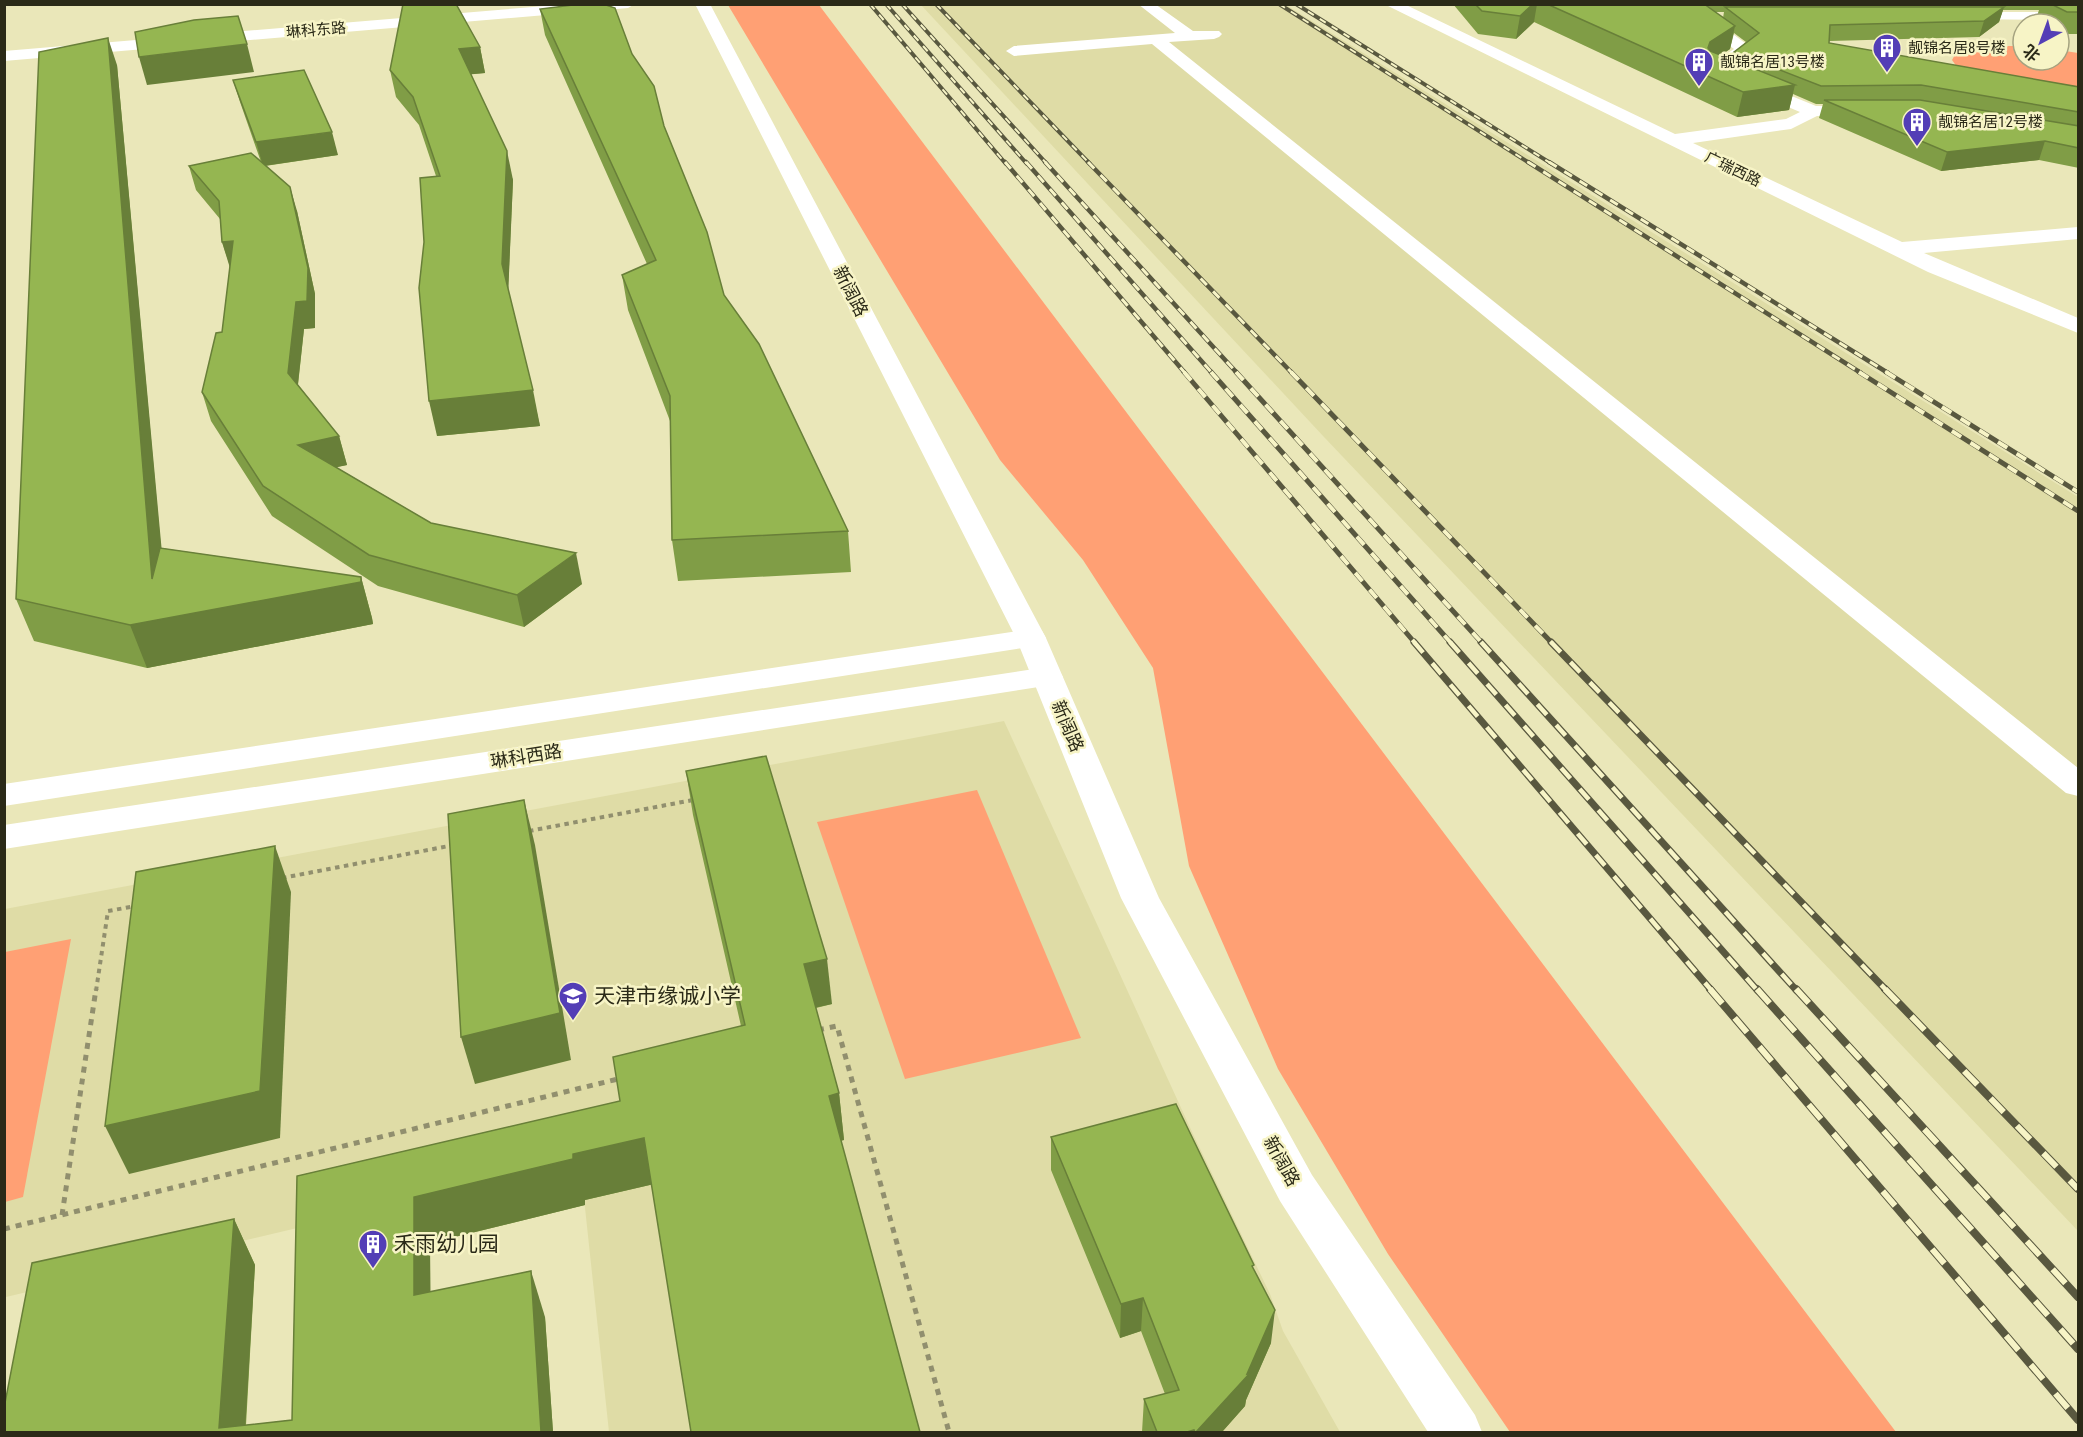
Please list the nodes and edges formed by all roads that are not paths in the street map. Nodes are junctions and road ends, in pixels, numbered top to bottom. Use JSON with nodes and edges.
{"nodes":[{"id":1,"x":536,"y":4,"type":"edge"},
{"id":2,"x":628,"y":4,"type":"edge"},
{"id":3,"x":702,"y":4,"type":"edge"},
{"id":4,"x":1145,"y":4,"type":"edge"},
{"id":5,"x":1391,"y":4,"type":"edge"},
{"id":6,"x":1947,"y":16,"type":"edge"},
{"id":7,"x":2079,"y":16,"type":"edge"},
{"id":8,"x":1721,"y":17,"type":"edge"},
{"id":9,"x":1214,"y":34,"type":"dead end"},
{"id":10,"x":1190,"y":36,"type":"junction"},
{"id":11,"x":1155,"y":39,"type":"junction"},
{"id":12,"x":4,"y":48,"type":"edge"},
{"id":13,"x":1014,"y":51,"type":"dead end"},
{"id":14,"x":4,"y":56,"type":"edge"},
{"id":15,"x":1814,"y":111,"type":"junction"},
{"id":16,"x":1882,"y":111,"type":"edge"},
{"id":17,"x":1672,"y":140,"type":"junction"},
{"id":18,"x":2078,"y":232,"type":"edge"},
{"id":19,"x":1897,"y":249,"type":"junction"},
{"id":20,"x":2079,"y":326,"type":"edge"},
{"id":21,"x":1031,"y":638,"type":"junction"},
{"id":22,"x":1047,"y":676,"type":"junction"},
{"id":23,"x":2079,"y":785,"type":"edge"},
{"id":24,"x":4,"y":795,"type":"edge"},
{"id":25,"x":4,"y":837,"type":"edge"},
{"id":26,"x":1457,"y":1432,"type":"edge"}],
"edges":[{"from":1,"to":12,"type":"street","name":"琳科东路"},
{"from":2,"to":14,"type":"street","name":"琳科东路"},
{"from":3,"to":21,"type":"street","name":"新阔路"},
{"from":4,"to":10,"type":"street"},
{"from":5,"to":17,"type":"street","name":"广瑞西路"},
{"from":6,"to":7,"type":"street"},
{"from":8,"to":15,"type":"street"},
{"from":9,"to":10,"type":"street"},
{"from":10,"to":11,"type":"street"},
{"from":11,"to":13,"type":"street"},
{"from":11,"to":23,"type":"street"},
{"from":15,"to":16,"type":"street"},
{"from":15,"to":17,"type":"street"},
{"from":17,"to":19,"type":"street","name":"广瑞西路"},
{"from":18,"to":19,"type":"street"},
{"from":19,"to":20,"type":"street","name":"广瑞西路"},
{"from":21,"to":22,"type":"street","name":"新阔路"},
{"from":21,"to":24,"type":"street"},
{"from":22,"to":25,"type":"street","name":"琳科西路"},
{"from":22,"to":26,"type":"street","name":"新阔路"}]}
